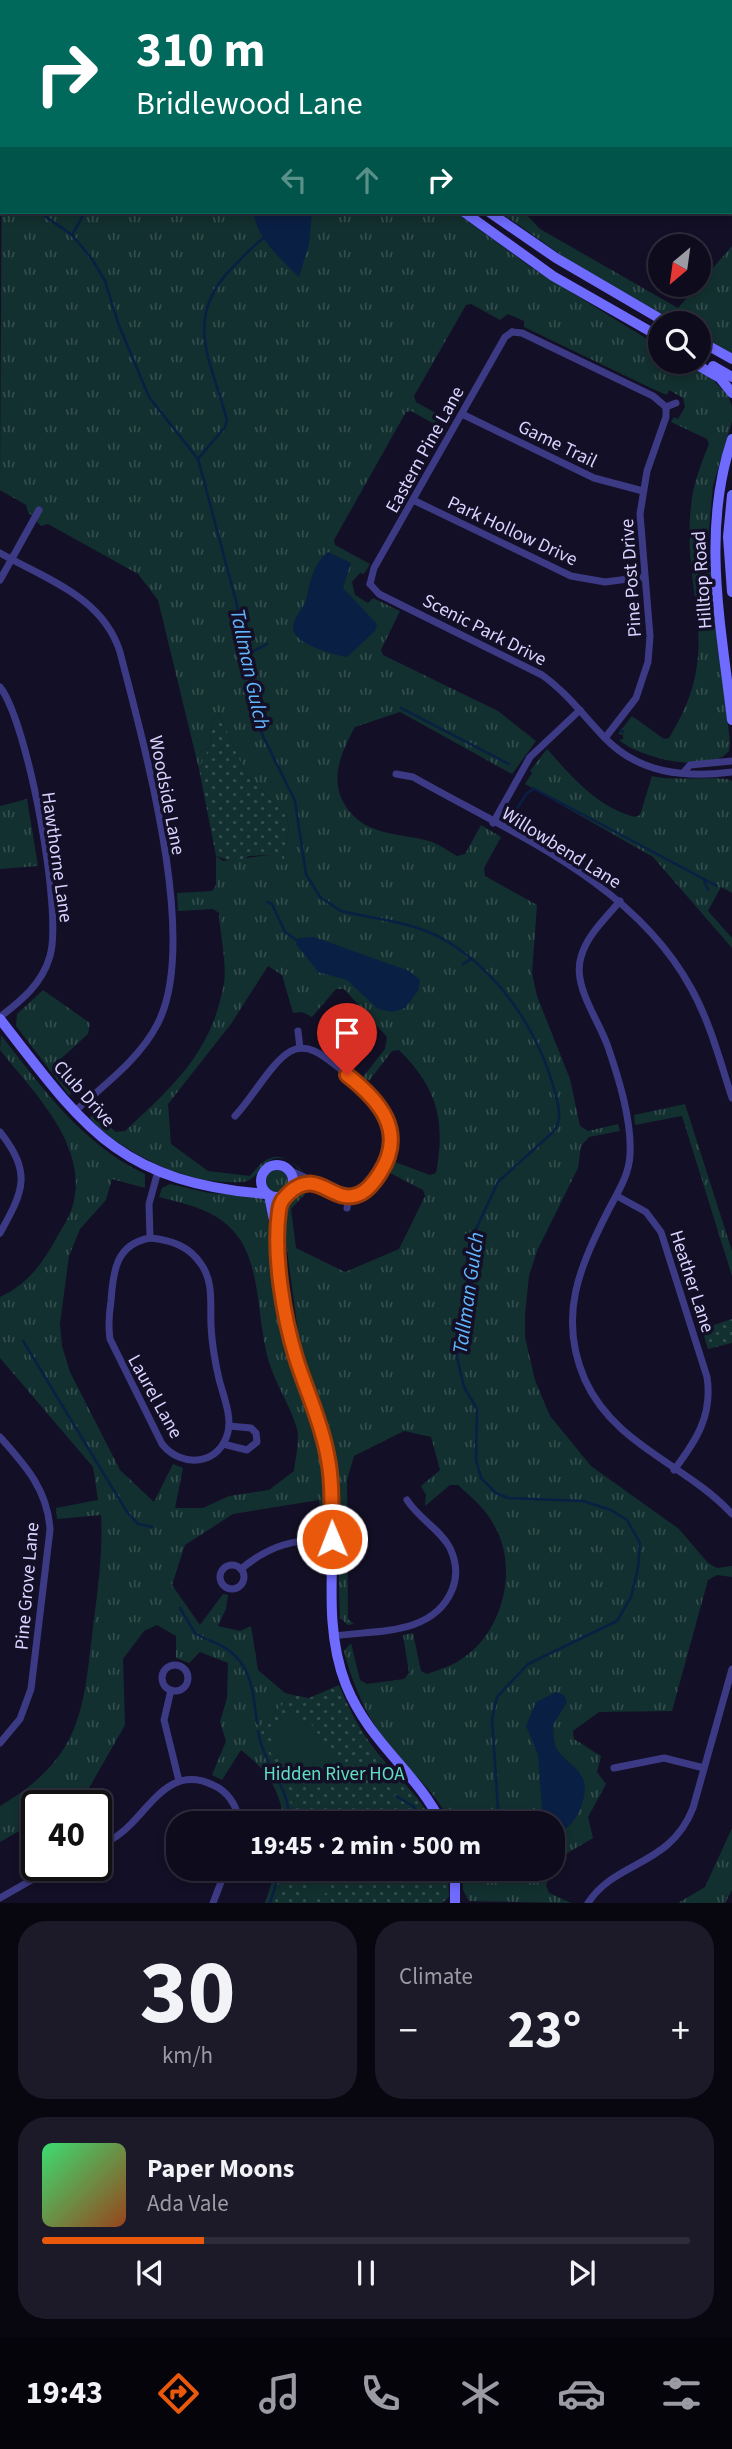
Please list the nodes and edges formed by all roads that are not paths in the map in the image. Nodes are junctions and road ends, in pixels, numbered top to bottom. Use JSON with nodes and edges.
{"nodes":[{"id":1,"x":467,"y":214,"type":"edge"},
{"id":2,"x":492,"y":214,"type":"edge"},
{"id":3,"x":648,"y":312,"type":"edge"},
{"id":4,"x":509,"y":323,"type":"dead end"},
{"id":5,"x":638,"y":324,"type":"junction"},
{"id":6,"x":648,"y":330,"type":"edge"},
{"id":7,"x":512,"y":332,"type":"junction"},
{"id":8,"x":648,"y":338,"type":"edge"},
{"id":9,"x":711,"y":347,"type":"edge"},
{"id":10,"x":732,"y":359,"type":"edge"},
{"id":11,"x":711,"y":365,"type":"edge"},
{"id":12,"x":711,"y":373,"type":"edge"},
{"id":13,"x":732,"y":377,"type":"edge"},
{"id":14,"x":732,"y":393,"type":"edge"},
{"id":15,"x":676,"y":403,"type":"dead end"},
{"id":16,"x":666,"y":407,"type":"junction"},
{"id":17,"x":462,"y":414,"type":"junction"},
{"id":18,"x":732,"y":439,"type":"edge"},
{"id":19,"x":643,"y":491,"type":"junction"},
{"id":20,"x":732,"y":495,"type":"edge"},
{"id":21,"x":413,"y":500,"type":"junction"},
{"id":22,"x":39,"y":510,"type":"dead end"},
{"id":23,"x":0,"y":553,"type":"edge"},
{"id":24,"x":12,"y":560,"type":"junction"},
{"id":25,"x":644,"y":578,"type":"junction"},
{"id":26,"x":0,"y":580,"type":"edge"},
{"id":27,"x":366,"y":586,"type":"joint"},
{"id":28,"x":732,"y":592,"type":"edge"},
{"id":29,"x":0,"y":687,"type":"edge"},
{"id":30,"x":579,"y":710,"type":"junction"},
{"id":31,"x":732,"y":720,"type":"edge"},
{"id":32,"x":604,"y":738,"type":"junction"},
{"id":33,"x":732,"y":761,"type":"edge"},
{"id":34,"x":684,"y":772,"type":"junction"},
{"id":35,"x":732,"y":772,"type":"edge"},
{"id":36,"x":396,"y":774,"type":"dead end"},
{"id":37,"x":493,"y":822,"type":"junction"},
{"id":38,"x":620,"y":901,"type":"junction"},
{"id":39,"x":0,"y":1018,"type":"edge"},
{"id":40,"x":298,"y":1031,"type":"dead end"},
{"id":41,"x":300,"y":1048,"type":"junction"},
{"id":42,"x":732,"y":1098,"type":"edge"},
{"id":43,"x":73,"y":1112,"type":"junction"},
{"id":44,"x":234,"y":1116,"type":"dead end"},
{"id":45,"x":0,"y":1132,"type":"edge"},
{"id":46,"x":289,"y":1170,"type":"junction"},
{"id":47,"x":158,"y":1171,"type":"junction"},
{"id":48,"x":262,"y":1176,"type":"junction"},
{"id":49,"x":315,"y":1183,"type":"junction"},
{"id":50,"x":241,"y":1189,"type":"junction"},
{"id":51,"x":288,"y":1193,"type":"junction"},
{"id":52,"x":268,"y":1194,"type":"junction"},
{"id":53,"x":349,"y":1196,"type":"junction"},
{"id":54,"x":617,"y":1196,"type":"junction"},
{"id":55,"x":347,"y":1208,"type":"dead end"},
{"id":56,"x":277,"y":1229,"type":"junction"},
{"id":57,"x":0,"y":1233,"type":"edge"},
{"id":58,"x":150,"y":1238,"type":"junction"},
{"id":59,"x":229,"y":1426,"type":"junction"},
{"id":60,"x":0,"y":1437,"type":"edge"},
{"id":61,"x":223,"y":1444,"type":"junction"},
{"id":62,"x":674,"y":1470,"type":"junction"},
{"id":63,"x":407,"y":1500,"type":"dead end"},
{"id":64,"x":732,"y":1514,"type":"edge"},
{"id":65,"x":332,"y":1539,"type":"junction"},
{"id":66,"x":241,"y":1569,"type":"dead end"},
{"id":67,"x":334,"y":1636,"type":"junction"},
{"id":68,"x":732,"y":1670,"type":"edge"},
{"id":69,"x":171,"y":1690,"type":"dead end"},
{"id":70,"x":0,"y":1743,"type":"edge"},
{"id":71,"x":614,"y":1768,"type":"dead end"},
{"id":72,"x":704,"y":1768,"type":"junction"},
{"id":73,"x":179,"y":1781,"type":"junction"},
{"id":74,"x":235,"y":1811,"type":"edge"},
{"id":75,"x":434,"y":1811,"type":"edge"},
{"id":76,"x":112,"y":1838,"type":"edge"},
{"id":77,"x":30,"y":1881,"type":"edge"},
{"id":78,"x":221,"y":1881,"type":"edge"},
{"id":79,"x":455,"y":1881,"type":"edge"},
{"id":80,"x":0,"y":1898,"type":"edge"},
{"id":81,"x":213,"y":1903,"type":"edge"},
{"id":82,"x":456,"y":1903,"type":"edge"},
{"id":83,"x":589,"y":1903,"type":"edge"}],
"edges":[{"from":1,"to":5,"type":"street"},
{"from":2,"to":3,"type":"street"},
{"from":4,"to":7,"type":"street"},
{"from":5,"to":6,"type":"street"},
{"from":5,"to":8,"type":"street"},
{"from":7,"to":16,"type":"street"},
{"from":7,"to":17,"type":"street","name":"Eastern Pine Lane"},
{"from":9,"to":10,"type":"street"},
{"from":11,"to":13,"type":"street"},
{"from":12,"to":14,"type":"street"},
{"from":15,"to":16,"type":"street"},
{"from":16,"to":19,"type":"street","name":"Pine Post Drive"},
{"from":17,"to":19,"type":"street","name":"Game Trail"},
{"from":17,"to":21,"type":"street","name":"Eastern Pine Lane"},
{"from":18,"to":31,"type":"street","name":"Hilltop Road"},
{"from":19,"to":25,"type":"street","name":"Pine Post Drive"},
{"from":20,"to":28,"type":"street","name":"Hilltop Road"},
{"from":21,"to":25,"type":"street","name":"Park Hollow Drive"},
{"from":21,"to":27,"type":"street","name":"Eastern Pine Lane"},
{"from":22,"to":24,"type":"street"},
{"from":23,"to":24,"type":"street","name":"Woodside Lane"},
{"from":24,"to":26,"type":"street"},
{"from":24,"to":43,"type":"street","name":"Woodside Lane"},
{"from":25,"to":32,"type":"street","name":"Pine Post Drive"},
{"from":27,"to":30,"type":"street","name":"Scenic Park Drive"},
{"from":29,"to":39,"type":"street","name":"Hawthorne Lane"},
{"from":30,"to":32,"type":"street","name":"Scenic Park Drive"},
{"from":30,"to":37,"type":"street"},
{"from":32,"to":34,"type":"street","name":"Scenic Park Drive"},
{"from":33,"to":34,"type":"street"},
{"from":34,"to":35,"type":"street","name":"Scenic Park Drive"},
{"from":36,"to":37,"type":"street","name":"Willowbend Lane"},
{"from":37,"to":38,"type":"street","name":"Willowbend Lane"},
{"from":38,"to":42,"type":"street","name":"Willowbend Lane"},
{"from":38,"to":54,"type":"street"},
{"from":39,"to":43,"type":"street","name":"Club Drive"},
{"from":40,"to":41,"type":"street"},
{"from":41,"to":44,"type":"street"},
{"from":41,"to":53,"type":"street"},
{"from":43,"to":47,"type":"street","name":"Club Drive"},
{"from":45,"to":57,"type":"street"},
{"from":46,"to":48,"type":"street"},
{"from":46,"to":49,"type":"street"},
{"from":46,"to":51,"type":"street"},
{"from":47,"to":50,"type":"street","name":"Club Drive"},
{"from":47,"to":58,"type":"street"},
{"from":48,"to":50,"type":"street"},
{"from":48,"to":52,"type":"street"},
{"from":49,"to":51,"type":"street"},
{"from":49,"to":53,"type":"street"},
{"from":50,"to":52,"type":"street","name":"Club Drive"},
{"from":51,"to":52,"type":"street"},
{"from":51,"to":56,"type":"street"},
{"from":52,"to":56,"type":"street"},
{"from":53,"to":55,"type":"street"},
{"from":54,"to":62,"type":"street","name":"Heather Lane"},
{"from":54,"to":62,"type":"street"},
{"from":56,"to":65,"type":"street"},
{"from":58,"to":59,"type":"street"},
{"from":58,"to":61,"type":"street","name":"Laurel Lane"},
{"from":59,"to":61,"type":"street"},
{"from":59,"to":61,"type":"street"},
{"from":60,"to":70,"type":"street","name":"Pine Grove Lane"},
{"from":62,"to":64,"type":"street"},
{"from":63,"to":67,"type":"street"},
{"from":65,"to":66,"type":"street"},
{"from":65,"to":67,"type":"street"},
{"from":67,"to":75,"type":"street"},
{"from":68,"to":72,"type":"street"},
{"from":69,"to":73,"type":"street"},
{"from":71,"to":72,"type":"street"},
{"from":72,"to":83,"type":"street"},
{"from":73,"to":74,"type":"street"},
{"from":73,"to":76,"type":"street"},
{"from":77,"to":80,"type":"street"},
{"from":78,"to":81,"type":"street"},
{"from":79,"to":82,"type":"street"}]}
